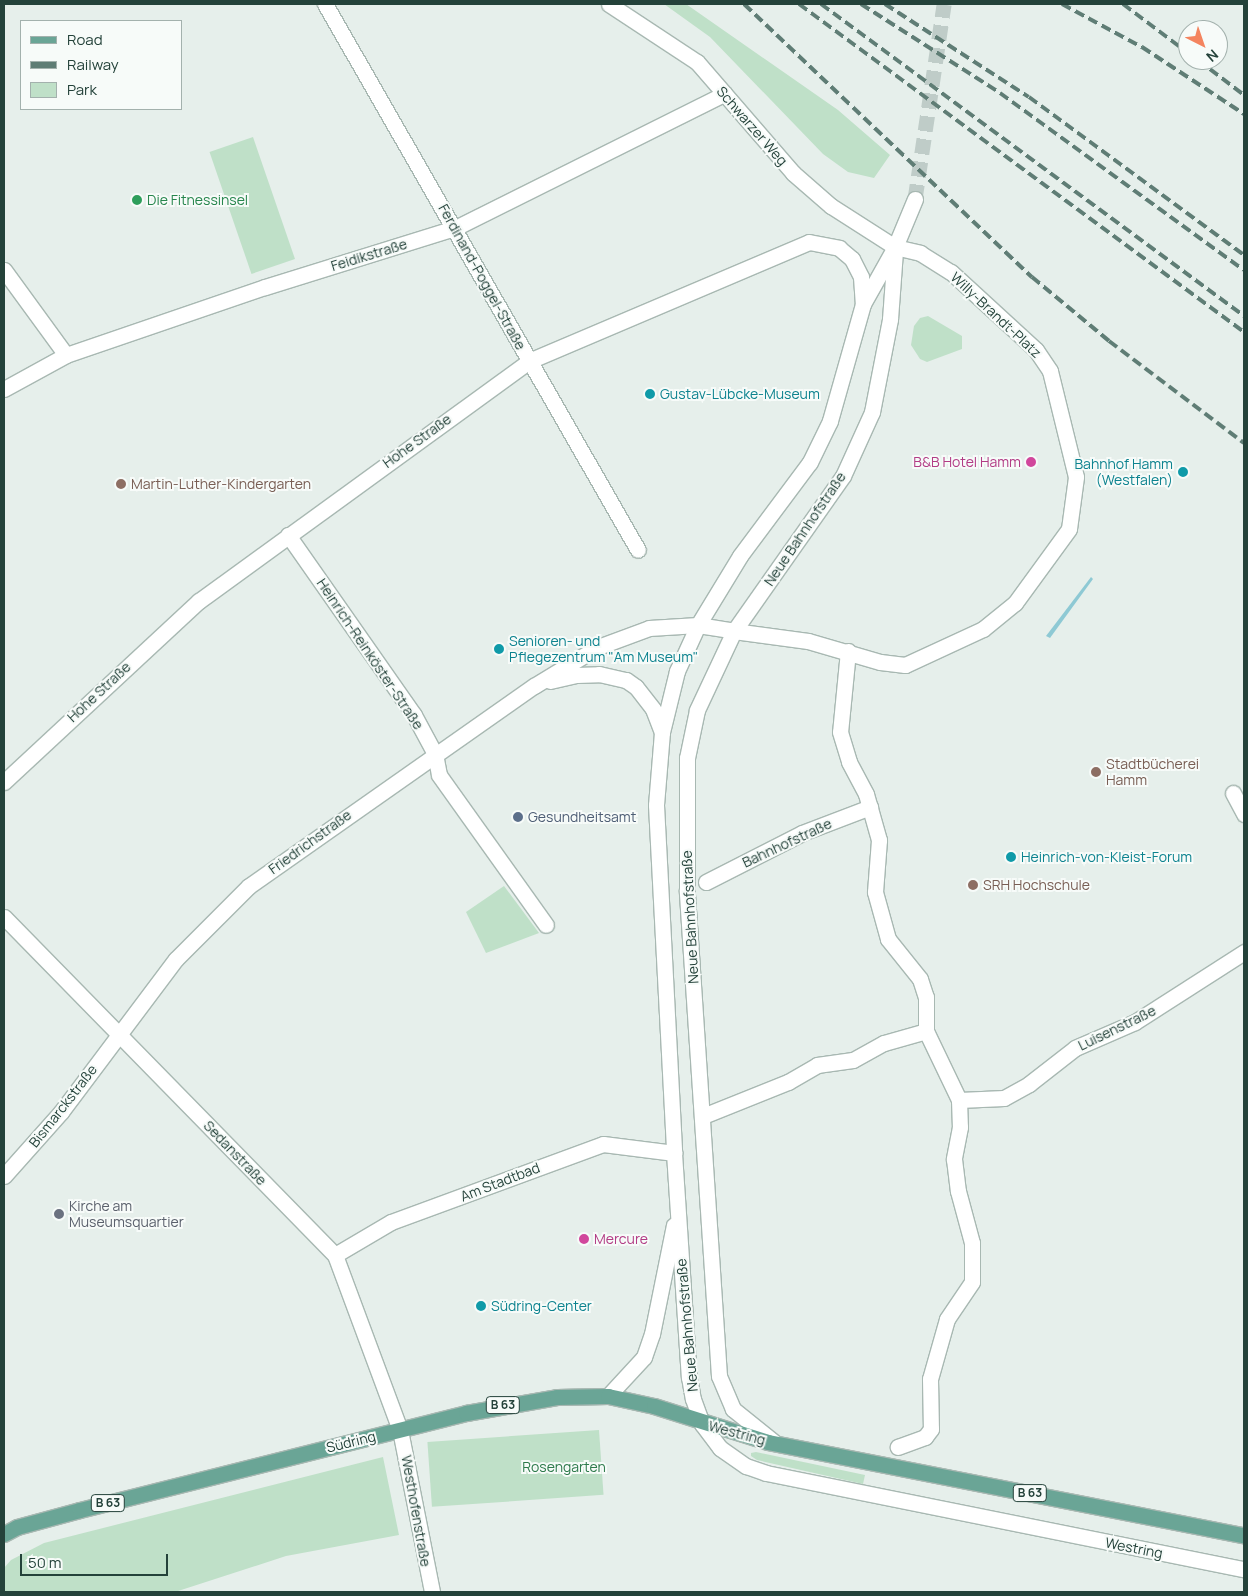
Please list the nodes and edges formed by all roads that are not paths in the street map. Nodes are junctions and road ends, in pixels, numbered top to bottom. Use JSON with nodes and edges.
{"nodes":[{"id":1,"x":325,"y":4,"type":"edge"},
{"id":2,"x":610,"y":4,"type":"edge"},
{"id":3,"x":724,"y":94,"type":"junction"},
{"id":4,"x":915,"y":199,"type":"tunnel mouth"},
{"id":5,"x":455,"y":228,"type":"junction"},
{"id":6,"x":895,"y":247,"type":"junction"},
{"id":7,"x":4,"y":270,"type":"edge"},
{"id":8,"x":863,"y":304,"type":"junction"},
{"id":9,"x":66,"y":355,"type":"junction"},
{"id":10,"x":530,"y":361,"type":"junction"},
{"id":11,"x":4,"y":389,"type":"edge"},
{"id":12,"x":288,"y":535,"type":"junction"},
{"id":13,"x":638,"y":550,"type":"dead end"},
{"id":14,"x":698,"y":625,"type":"junction"},
{"id":15,"x":734,"y":631,"type":"junction"},
{"id":16,"x":848,"y":651,"type":"junction"},
{"id":17,"x":534,"y":686,"type":"junction"},
{"id":18,"x":662,"y":732,"type":"junction"},
{"id":19,"x":434,"y":754,"type":"junction"},
{"id":20,"x":4,"y":782,"type":"edge"},
{"id":21,"x":1233,"y":793,"type":"dead end"},
{"id":22,"x":870,"y":807,"type":"junction"},
{"id":23,"x":1244,"y":814,"type":"edge"},
{"id":24,"x":706,"y":882,"type":"dead end"},
{"id":25,"x":4,"y":916,"type":"edge"},
{"id":26,"x":546,"y":925,"type":"dead end"},
{"id":27,"x":1244,"y":952,"type":"edge"},
{"id":28,"x":926,"y":1031,"type":"junction"},
{"id":29,"x":118,"y":1034,"type":"junction"},
{"id":30,"x":959,"y":1100,"type":"junction"},
{"id":31,"x":703,"y":1116,"type":"junction"},
{"id":32,"x":674,"y":1153,"type":"junction"},
{"id":33,"x":4,"y":1176,"type":"edge"},
{"id":34,"x":678,"y":1204,"type":"junction"},
{"id":35,"x":334,"y":1255,"type":"junction"},
{"id":36,"x":608,"y":1396,"type":"junction"},
{"id":37,"x":702,"y":1424,"type":"junction"},
{"id":38,"x":400,"y":1430,"type":"junction"},
{"id":39,"x":775,"y":1443,"type":"junction"},
{"id":40,"x":898,"y":1447,"type":"dead end"},
{"id":41,"x":4,"y":1534,"type":"edge"},
{"id":42,"x":1244,"y":1535,"type":"edge"},
{"id":43,"x":1244,"y":1569,"type":"edge"},
{"id":44,"x":432,"y":1592,"type":"edge"}],
"edges":[{"from":1,"to":5,"type":"street","name":"Ferdinand-Poggel-Straße"},
{"from":2,"to":3,"type":"street","name":"Schwarzer Weg"},
{"from":3,"to":5,"type":"street","name":"Feidikstraße"},
{"from":3,"to":6,"type":"street","name":"Schwarzer Weg"},
{"from":4,"to":6,"type":"street"},
{"from":5,"to":9,"type":"street","name":"Feidikstraße"},
{"from":5,"to":10,"type":"street","name":"Ferdinand-Poggel-Straße"},
{"from":6,"to":8,"type":"street","name":"Neue Bahnhofstraße"},
{"from":6,"to":15,"type":"street","name":"Neue Bahnhofstraße"},
{"from":6,"to":16,"type":"street","name":"Willy-Brandt-Platz"},
{"from":7,"to":9,"type":"street"},
{"from":8,"to":10,"type":"street","name":"Hohe Straße"},
{"from":8,"to":14,"type":"street","name":"Neue Bahnhofstraße"},
{"from":9,"to":11,"type":"street","name":"Feidikstraße"},
{"from":10,"to":12,"type":"street","name":"Hohe Straße"},
{"from":10,"to":13,"type":"street","name":"Ferdinand-Poggel-Straße"},
{"from":12,"to":19,"type":"street","name":"Heinrich-Reinköster-Straße"},
{"from":12,"to":20,"type":"street","name":"Hohe Straße"},
{"from":14,"to":15,"type":"street","name":"Friedrichstraße"},
{"from":14,"to":17,"type":"street","name":"Friedrichstraße"},
{"from":14,"to":18,"type":"street","name":"Neue Bahnhofstraße"},
{"from":15,"to":16,"type":"street","name":"Willy-Brandt-Platz"},
{"from":15,"to":31,"type":"street","name":"Neue Bahnhofstraße"},
{"from":16,"to":22,"type":"street"},
{"from":17,"to":18,"type":"street","name":"Friedrichstraße"},
{"from":17,"to":19,"type":"street","name":"Friedrichstraße"},
{"from":18,"to":32,"type":"street","name":"Neue Bahnhofstraße"},
{"from":19,"to":26,"type":"street","name":"Heinrich-Reinköster-Straße"},
{"from":19,"to":29,"type":"street","name":"Friedrichstraße"},
{"from":21,"to":23,"type":"street"},
{"from":22,"to":24,"type":"street","name":"Bahnhofstraße"},
{"from":22,"to":28,"type":"street"},
{"from":25,"to":29,"type":"street","name":"Sedanstraße"},
{"from":27,"to":30,"type":"street","name":"Luisenstraße"},
{"from":28,"to":30,"type":"street"},
{"from":28,"to":31,"type":"street"},
{"from":29,"to":33,"type":"street","name":"Bismarckstraße"},
{"from":29,"to":35,"type":"street","name":"Sedanstraße"},
{"from":30,"to":40,"type":"street"},
{"from":31,"to":39,"type":"street","name":"Neue Bahnhofstraße"},
{"from":32,"to":34,"type":"street","name":"Neue Bahnhofstraße"},
{"from":32,"to":35,"type":"street","name":"Am Stadtbad"},
{"from":34,"to":36,"type":"street"},
{"from":34,"to":37,"type":"street","name":"Neue Bahnhofstraße"},
{"from":35,"to":38,"type":"street","name":"Sedanstraße"},
{"from":36,"to":37,"type":"main road","name":"Südring","number":"B 63"},
{"from":36,"to":38,"type":"main road","name":"Südring","number":"B 63"},
{"from":37,"to":39,"type":"main road","name":"Westring","number":"B 63"},
{"from":37,"to":43,"type":"street","name":"Westring","number":"B 63"},
{"from":38,"to":41,"type":"main road","name":"Südring","number":"B 63"},
{"from":38,"to":44,"type":"street","name":"Westhofenstraße"},
{"from":39,"to":42,"type":"main road","name":"Westring","number":"B 63"}]}
